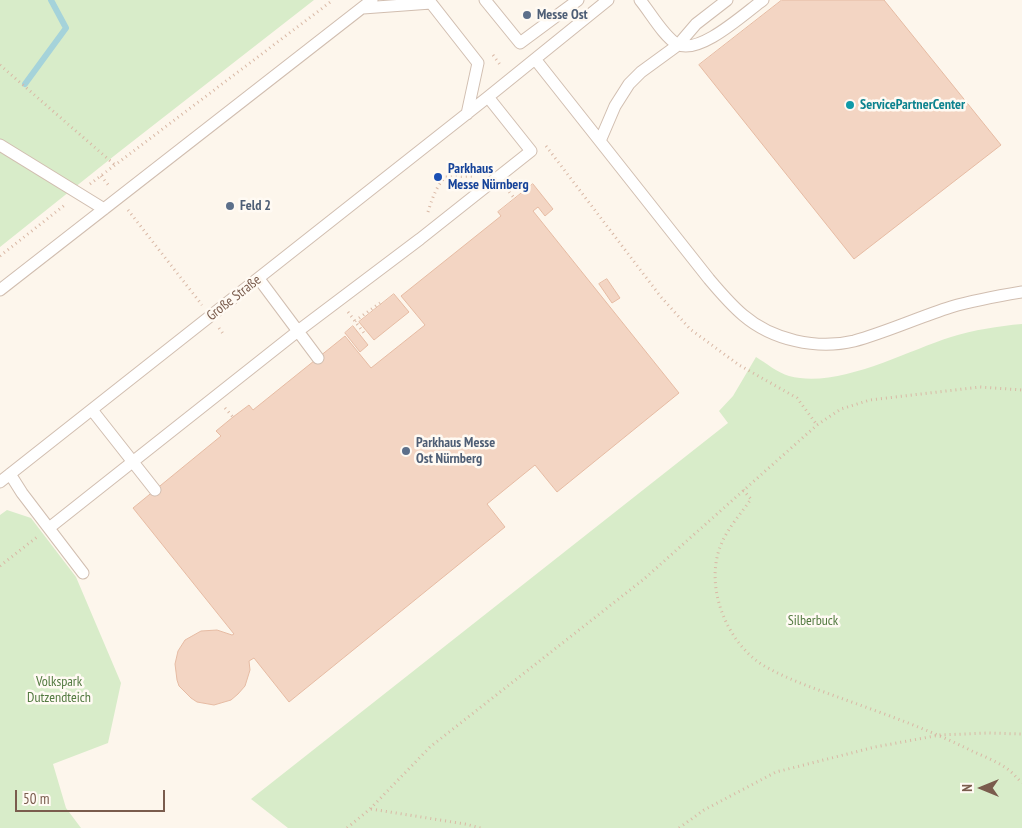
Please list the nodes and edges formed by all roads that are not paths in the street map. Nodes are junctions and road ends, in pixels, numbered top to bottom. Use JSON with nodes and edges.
{"nodes":[{"id":1,"x":372,"y":0,"type":"edge"},
{"id":2,"x":485,"y":0,"type":"edge"},
{"id":3,"x":578,"y":0,"type":"edge"},
{"id":4,"x":608,"y":0,"type":"edge"},
{"id":5,"x":640,"y":0,"type":"edge"},
{"id":6,"x":727,"y":0,"type":"edge"},
{"id":7,"x":763,"y":0,"type":"edge"},
{"id":8,"x":363,"y":8,"type":"junction"},
{"id":9,"x":678,"y":45,"type":"junction"},
{"id":10,"x":535,"y":59,"type":"junction"},
{"id":11,"x":488,"y":97,"type":"junction"},
{"id":12,"x":467,"y":114,"type":"junction"},
{"id":13,"x":600,"y":141,"type":"junction"},
{"id":14,"x":0,"y":145,"type":"edge"},
{"id":15,"x":104,"y":209,"type":"junction"},
{"id":16,"x":258,"y":279,"type":"junction"},
{"id":17,"x":0,"y":290,"type":"edge"},
{"id":18,"x":1022,"y":292,"type":"edge"},
{"id":19,"x":298,"y":331,"type":"junction"},
{"id":20,"x":318,"y":358,"type":"dead end"},
{"id":21,"x":92,"y":410,"type":"junction"},
{"id":22,"x":133,"y":463,"type":"junction"},
{"id":23,"x":10,"y":474,"type":"junction"},
{"id":24,"x":0,"y":482,"type":"edge"},
{"id":25,"x":155,"y":490,"type":"dead end"},
{"id":26,"x":49,"y":528,"type":"junction"},
{"id":27,"x":83,"y":572,"type":"dead end"}],
"edges":[{"from":1,"to":8,"type":"lane"},
{"from":2,"to":3,"type":"lane"},
{"from":4,"to":10,"type":"lane","name":"Große Straße"},
{"from":5,"to":9,"type":"lane"},
{"from":6,"to":9,"type":"lane"},
{"from":7,"to":9,"type":"lane"},
{"from":8,"to":12,"type":"lane"},
{"from":8,"to":15,"type":"lane"},
{"from":9,"to":13,"type":"lane"},
{"from":10,"to":11,"type":"lane","name":"Große Straße"},
{"from":10,"to":13,"type":"lane"},
{"from":11,"to":12,"type":"lane","name":"Große Straße"},
{"from":11,"to":19,"type":"lane"},
{"from":12,"to":16,"type":"lane","name":"Große Straße"},
{"from":13,"to":18,"type":"lane"},
{"from":14,"to":15,"type":"lane"},
{"from":15,"to":17,"type":"lane"},
{"from":16,"to":19,"type":"lane"},
{"from":16,"to":21,"type":"lane","name":"Große Straße"},
{"from":19,"to":20,"type":"lane"},
{"from":19,"to":22,"type":"lane"},
{"from":21,"to":22,"type":"lane"},
{"from":21,"to":23,"type":"lane","name":"Große Straße"},
{"from":22,"to":25,"type":"lane"},
{"from":22,"to":26,"type":"lane"},
{"from":23,"to":24,"type":"lane","name":"Große Straße"},
{"from":23,"to":26,"type":"lane"},
{"from":26,"to":27,"type":"lane"}]}
